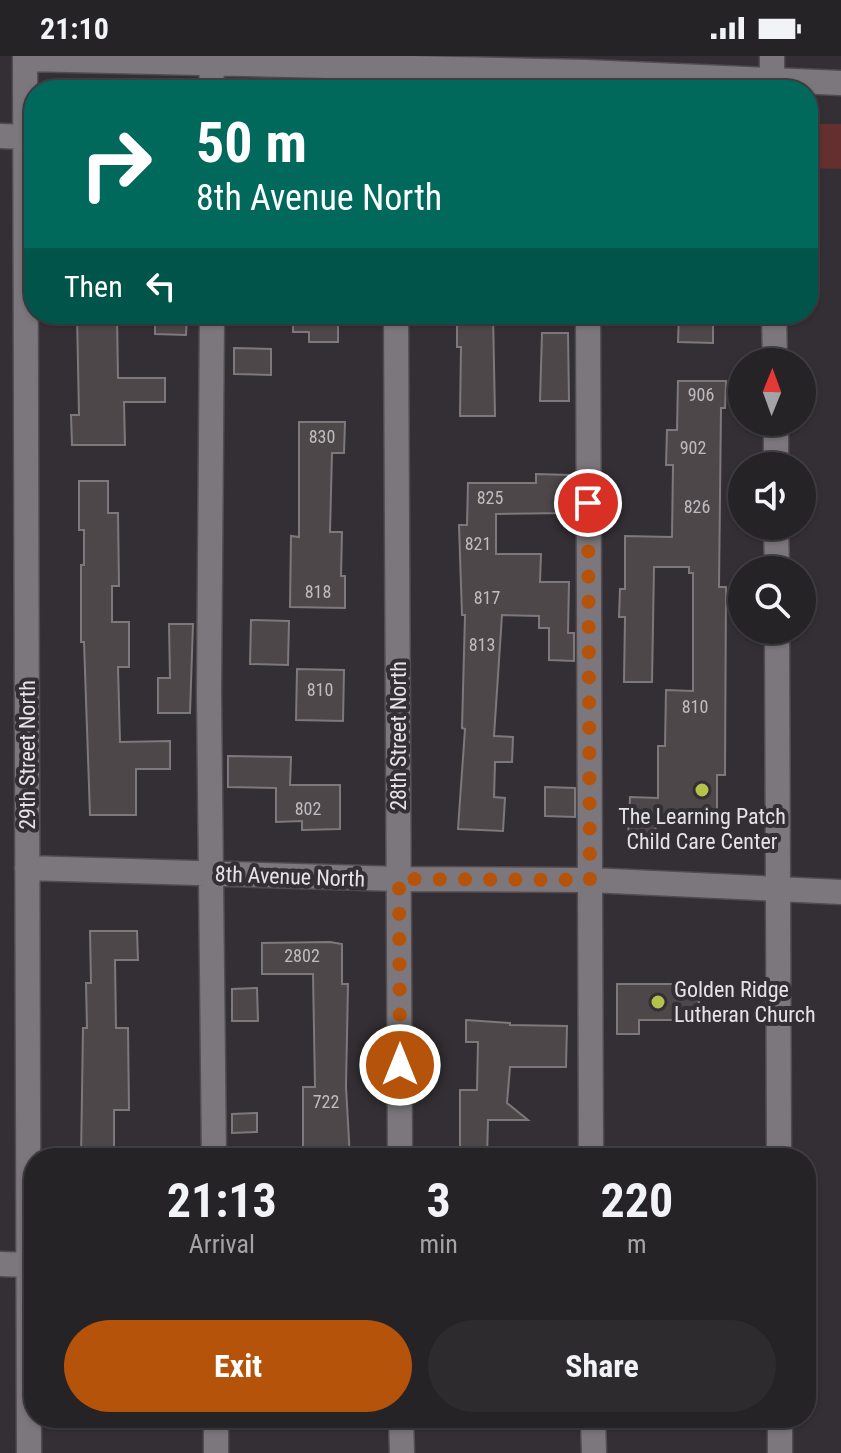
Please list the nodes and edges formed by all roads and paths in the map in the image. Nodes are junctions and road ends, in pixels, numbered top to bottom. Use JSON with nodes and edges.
{"nodes":[{"id":1,"x":772,"y":56,"type":"edge"},
{"id":2,"x":25,"y":58,"type":"edge"},
{"id":3,"x":211,"y":60,"type":"edge"},
{"id":4,"x":395,"y":72,"type":"edge"},
{"id":5,"x":586,"y":73,"type":"edge"},
{"id":6,"x":25,"y":80,"type":"edge"},
{"id":7,"x":212,"y":80,"type":"edge"},
{"id":8,"x":694,"y":80,"type":"edge"},
{"id":9,"x":772,"y":80,"type":"edge"},
{"id":10,"x":841,"y":83,"type":"edge"},
{"id":11,"x":818,"y":84,"type":"edge"},
{"id":12,"x":0,"y":136,"type":"edge"},
{"id":13,"x":24,"y":137,"type":"edge"},
{"id":14,"x":26,"y":324,"type":"edge"},
{"id":15,"x":212,"y":324,"type":"edge"},
{"id":16,"x":396,"y":324,"type":"edge"},
{"id":17,"x":588,"y":324,"type":"edge"},
{"id":18,"x":774,"y":324,"type":"edge"},
{"id":19,"x":775,"y":348,"type":"edge"},
{"id":20,"x":777,"y":644,"type":"edge"},
{"id":21,"x":27,"y":868,"type":"junction"},
{"id":22,"x":211,"y":873,"type":"junction"},
{"id":23,"x":399,"y":879,"type":"junction"},
{"id":24,"x":590,"y":880,"type":"junction"},
{"id":25,"x":779,"y":890,"type":"junction"},
{"id":26,"x":841,"y":892,"type":"edge"},
{"id":27,"x":27,"y":1148,"type":"edge"},
{"id":28,"x":214,"y":1148,"type":"edge"},
{"id":29,"x":400,"y":1148,"type":"edge"},
{"id":30,"x":591,"y":1148,"type":"edge"},
{"id":31,"x":779,"y":1148,"type":"edge"},
{"id":32,"x":0,"y":1264,"type":"edge"},
{"id":33,"x":24,"y":1265,"type":"edge"},
{"id":34,"x":29,"y":1428,"type":"edge"},
{"id":35,"x":216,"y":1428,"type":"edge"},
{"id":36,"x":401,"y":1428,"type":"edge"},
{"id":37,"x":593,"y":1428,"type":"edge"},
{"id":38,"x":780,"y":1428,"type":"edge"},
{"id":39,"x":29,"y":1453,"type":"edge"},
{"id":40,"x":216,"y":1453,"type":"edge"},
{"id":41,"x":402,"y":1453,"type":"edge"},
{"id":42,"x":594,"y":1453,"type":"edge"},
{"id":43,"x":780,"y":1453,"type":"edge"}],
"edges":[{"from":1,"to":9,"type":"street"},
{"from":2,"to":3,"type":"street"},
{"from":2,"to":6,"type":"street","name":"29th Street North"},
{"from":3,"to":4,"type":"street"},
{"from":3,"to":7,"type":"street"},
{"from":4,"to":5,"type":"street"},
{"from":5,"to":8,"type":"street"},
{"from":10,"to":11,"type":"street"},
{"from":12,"to":13,"type":"street"},
{"from":14,"to":21,"type":"street","name":"29th Street North"},
{"from":15,"to":22,"type":"street"},
{"from":16,"to":23,"type":"street","name":"28th Street North"},
{"from":17,"to":24,"type":"street"},
{"from":18,"to":19,"type":"street"},
{"from":20,"to":25,"type":"street"},
{"from":21,"to":22,"type":"street","name":"8th Avenue North"},
{"from":21,"to":27,"type":"street","name":"29th Street North"},
{"from":22,"to":23,"type":"street","name":"8th Avenue North"},
{"from":22,"to":28,"type":"street"},
{"from":23,"to":24,"type":"street","name":"8th Avenue North"},
{"from":23,"to":29,"type":"street","name":"28th Street North"},
{"from":24,"to":25,"type":"street","name":"8th Avenue North"},
{"from":24,"to":30,"type":"street"},
{"from":25,"to":26,"type":"street","name":"8th Avenue North"},
{"from":25,"to":31,"type":"street"},
{"from":32,"to":33,"type":"street"},
{"from":34,"to":39,"type":"street","name":"29th Street North"},
{"from":35,"to":40,"type":"street"},
{"from":36,"to":41,"type":"street"},
{"from":37,"to":42,"type":"street"},
{"from":38,"to":43,"type":"street"}]}
